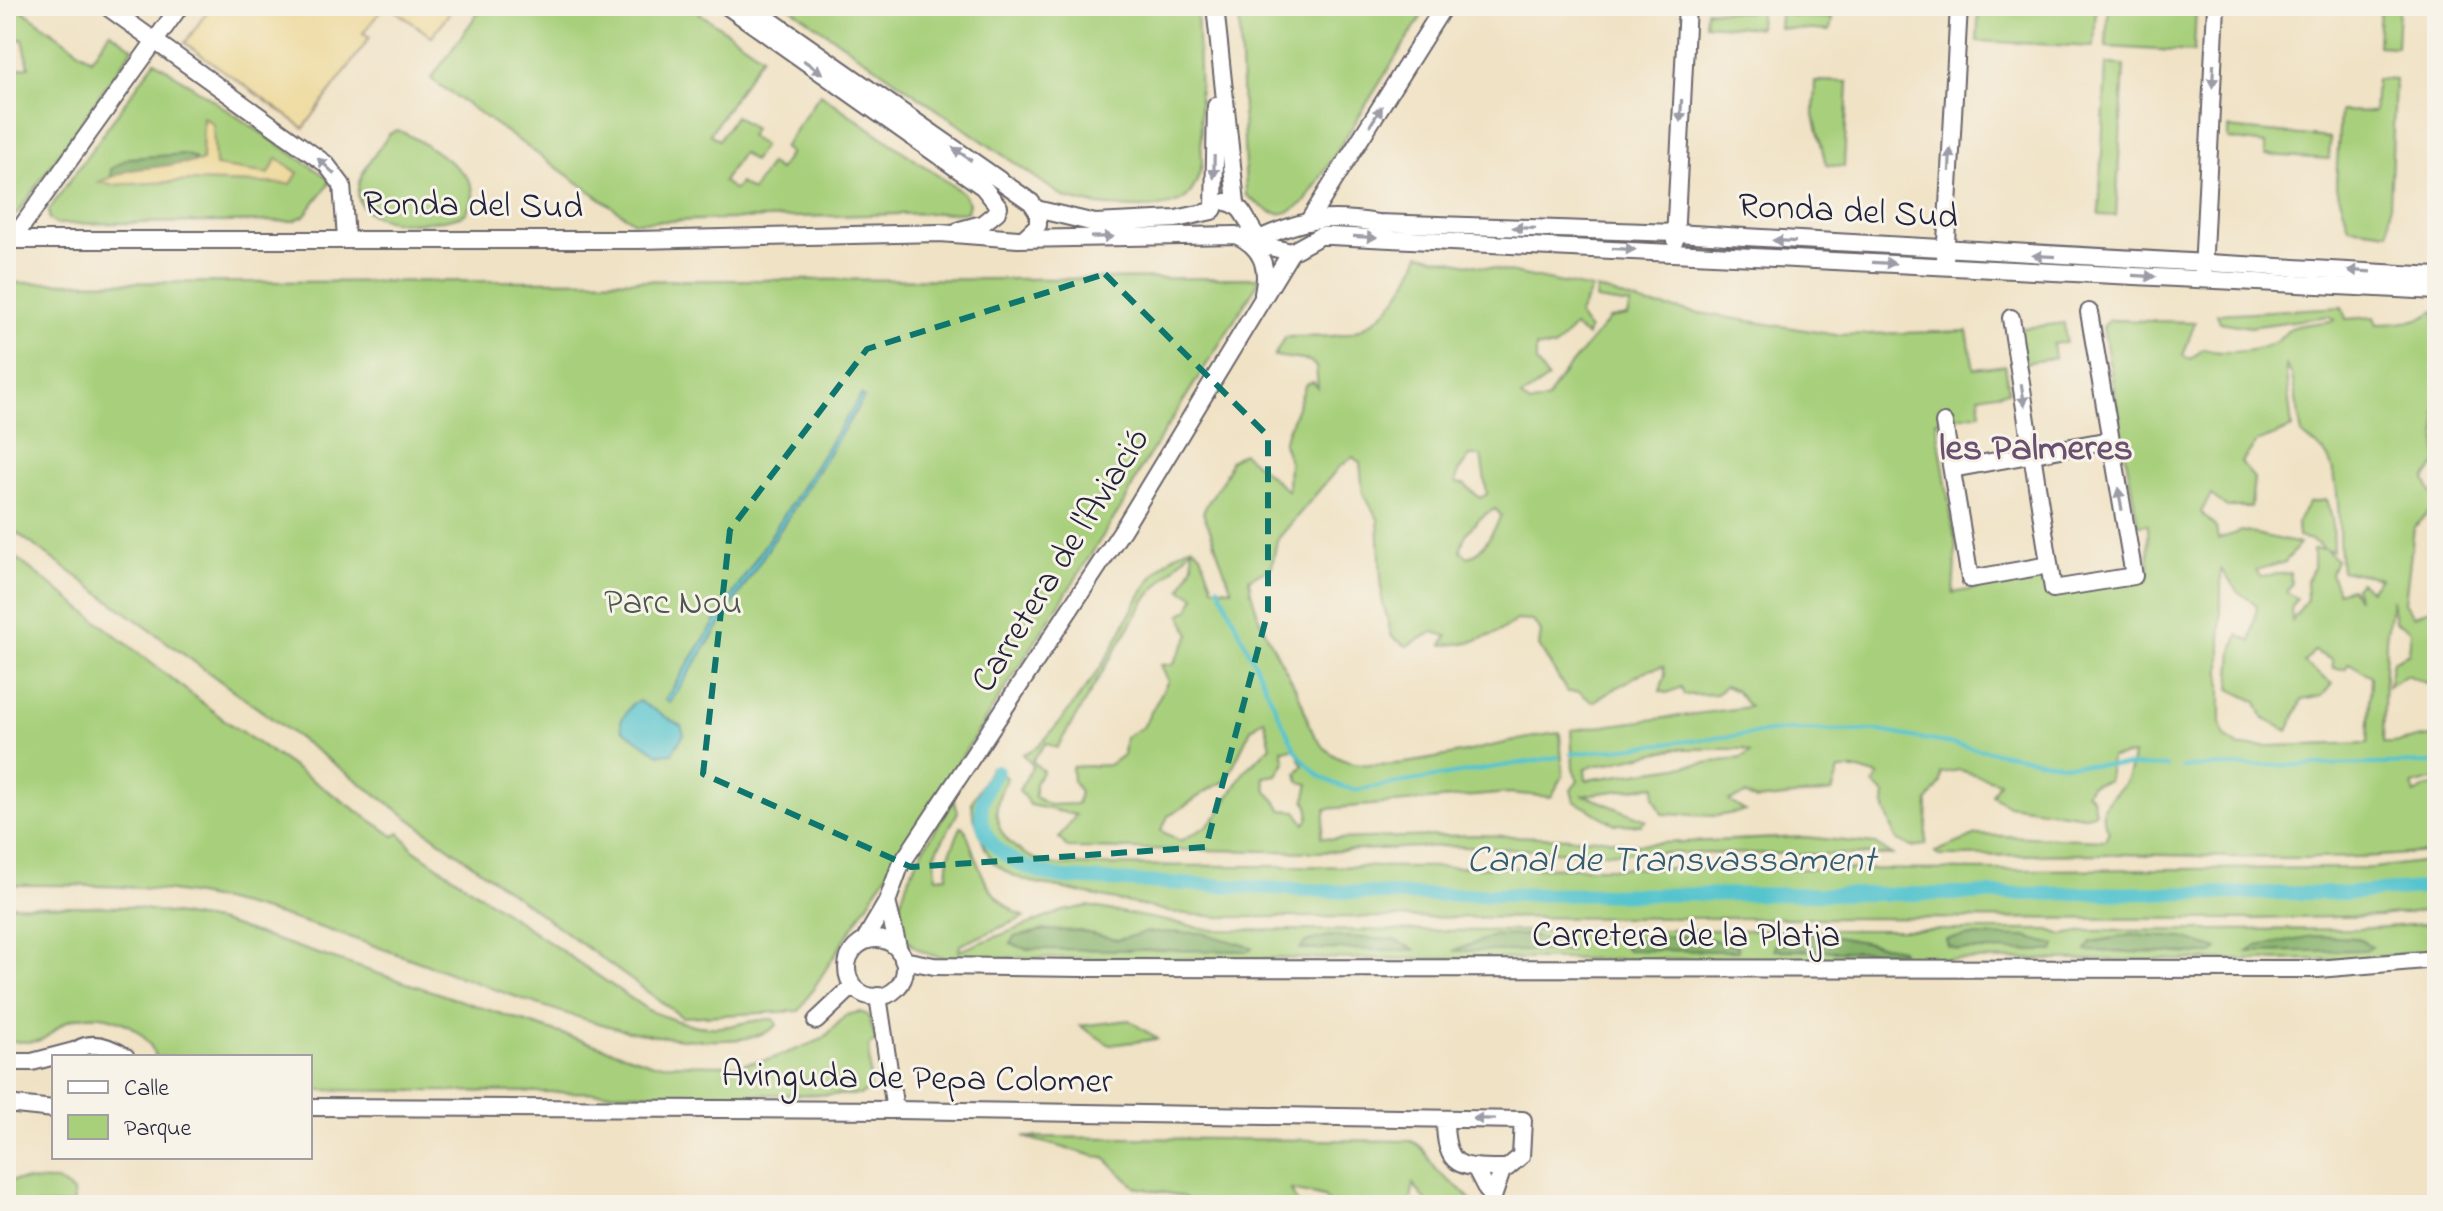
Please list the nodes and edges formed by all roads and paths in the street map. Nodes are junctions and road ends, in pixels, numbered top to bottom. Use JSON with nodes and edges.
{"nodes":[{"id":1,"x":106,"y":6,"type":"edge"},
{"id":2,"x":180,"y":6,"type":"edge"},
{"id":3,"x":727,"y":6,"type":"edge"},
{"id":4,"x":750,"y":6,"type":"edge"},
{"id":5,"x":1215,"y":6,"type":"edge"},
{"id":6,"x":1444,"y":6,"type":"edge"},
{"id":7,"x":1687,"y":6,"type":"edge"},
{"id":8,"x":1959,"y":6,"type":"edge"},
{"id":9,"x":2216,"y":6,"type":"edge"},
{"id":10,"x":155,"y":41,"type":"junction"},
{"id":11,"x":1218,"y":54,"type":"junction"},
{"id":12,"x":1236,"y":203,"type":"junction"},
{"id":13,"x":1031,"y":204,"type":"junction"},
{"id":14,"x":998,"y":210,"type":"junction"},
{"id":15,"x":1213,"y":210,"type":"junction"},
{"id":16,"x":1245,"y":218,"type":"junction"},
{"id":17,"x":1308,"y":222,"type":"junction"},
{"id":18,"x":940,"y":233,"type":"junction"},
{"id":19,"x":1675,"y":233,"type":"junction"},
{"id":20,"x":1230,"y":235,"type":"junction"},
{"id":21,"x":346,"y":238,"type":"junction"},
{"id":22,"x":1018,"y":238,"type":"junction"},
{"id":23,"x":9,"y":240,"type":"edge"},
{"id":24,"x":1256,"y":241,"type":"junction"},
{"id":25,"x":1675,"y":251,"type":"junction"},
{"id":26,"x":1291,"y":252,"type":"junction"},
{"id":27,"x":1945,"y":258,"type":"junction"},
{"id":28,"x":2203,"y":271,"type":"junction"},
{"id":29,"x":2437,"y":276,"type":"edge"},
{"id":30,"x":2437,"y":291,"type":"edge"},
{"id":31,"x":1263,"y":294,"type":"junction"},
{"id":32,"x":2089,"y":312,"type":"dead end"},
{"id":33,"x":2011,"y":318,"type":"dead end"},
{"id":34,"x":1944,"y":423,"type":"dead end"},
{"id":35,"x":2110,"y":440,"type":"junction"},
{"id":36,"x":2032,"y":454,"type":"junction"},
{"id":37,"x":1952,"y":469,"type":"junction"},
{"id":38,"x":2049,"y":565,"type":"junction"},
{"id":39,"x":887,"y":902,"type":"junction"},
{"id":40,"x":864,"y":941,"type":"junction"},
{"id":41,"x":901,"y":955,"type":"junction"},
{"id":42,"x":2437,"y":959,"type":"edge"},
{"id":43,"x":934,"y":966,"type":"junction"},
{"id":44,"x":902,"y":979,"type":"junction"},
{"id":45,"x":853,"y":986,"type":"junction"},
{"id":46,"x":878,"y":996,"type":"junction"},
{"id":47,"x":816,"y":1021,"type":"dead end"},
{"id":48,"x":71,"y":1054,"type":"edge"},
{"id":49,"x":122,"y":1055,"type":"edge"},
{"id":50,"x":52,"y":1058,"type":"edge"},
{"id":51,"x":6,"y":1062,"type":"edge"},
{"id":52,"x":6,"y":1104,"type":"edge"},
{"id":53,"x":312,"y":1107,"type":"edge"},
{"id":54,"x":52,"y":1109,"type":"edge"},
{"id":55,"x":895,"y":1110,"type":"junction"},
{"id":56,"x":1445,"y":1119,"type":"junction"},
{"id":57,"x":1475,"y":1167,"type":"junction"},
{"id":58,"x":1503,"y":1168,"type":"junction"},
{"id":59,"x":1492,"y":1203,"type":"edge"}],
"edges":[{"from":1,"to":10,"type":"street"},
{"from":2,"to":10,"type":"street"},
{"from":3,"to":14,"type":"street","one_way":true},
{"from":13,"to":4,"type":"street","one_way":true},
{"from":5,"to":11,"type":"street"},
{"from":17,"to":6,"type":"street","one_way":true},
{"from":7,"to":19,"type":"street","one_way":true},
{"from":27,"to":8,"type":"street","one_way":true},
{"from":9,"to":28,"type":"street","one_way":true},
{"from":21,"to":10,"type":"street","one_way":true},
{"from":10,"to":23,"type":"street"},
{"from":11,"to":12,"type":"street"},
{"from":11,"to":15,"type":"street","one_way":true},
{"from":12,"to":15,"type":"street"},
{"from":12,"to":16,"type":"street"},
{"from":13,"to":14,"type":"street"},
{"from":13,"to":15,"type":"street"},
{"from":13,"to":22,"type":"street"},
{"from":14,"to":18,"type":"street","name":"Ronda del Sud"},
{"from":14,"to":22,"type":"street"},
{"from":15,"to":20,"type":"street"},
{"from":16,"to":20,"type":"street"},
{"from":16,"to":24,"type":"street"},
{"from":19,"to":17,"type":"street","name":"Ronda del Sud","one_way":true},
{"from":17,"to":24,"type":"street","name":"Ronda del Sud"},
{"from":18,"to":21,"type":"street","name":"Ronda del Sud"},
{"from":18,"to":22,"type":"street","name":"Ronda del Sud"},
{"from":19,"to":25,"type":"street"},
{"from":27,"to":19,"type":"street","name":"Ronda del Sud","one_way":true},
{"from":22,"to":20,"type":"street","name":"Ronda del Sud","one_way":true},
{"from":20,"to":24,"type":"street","name":"Ronda del Sud"},
{"from":21,"to":23,"type":"street","name":"Ronda del Sud"},
{"from":24,"to":26,"type":"street","name":"Ronda del Sud"},
{"from":24,"to":31,"type":"street"},
{"from":26,"to":25,"type":"street","name":"Ronda del Sud","one_way":true},
{"from":25,"to":27,"type":"street","name":"Ronda del Sud","one_way":true},
{"from":26,"to":31,"type":"street","name":"Carretera de l'Aviació"},
{"from":27,"to":28,"type":"street","name":"Ronda del Sud"},
{"from":29,"to":28,"type":"street","name":"Ronda del Sud","one_way":true},
{"from":28,"to":30,"type":"street","name":"Ronda del Sud"},
{"from":31,"to":39,"type":"street","name":"Carretera de l'Aviació"},
{"from":32,"to":35,"type":"street"},
{"from":33,"to":36,"type":"street","one_way":true},
{"from":34,"to":37,"type":"street"},
{"from":35,"to":36,"type":"street"},
{"from":38,"to":35,"type":"street","one_way":true},
{"from":36,"to":37,"type":"street"},
{"from":36,"to":38,"type":"street"},
{"from":37,"to":38,"type":"street"},
{"from":39,"to":40,"type":"street","name":"Carretera de l'Aviació"},
{"from":39,"to":41,"type":"street"},
{"from":40,"to":41,"type":"street"},
{"from":40,"to":45,"type":"street"},
{"from":41,"to":43,"type":"street","name":"Carretera de la Platja"},
{"from":41,"to":44,"type":"street"},
{"from":42,"to":43,"type":"street","name":"Carretera de la Platja"},
{"from":43,"to":44,"type":"street","name":"Carretera de la Platja"},
{"from":44,"to":46,"type":"street"},
{"from":45,"to":46,"type":"street"},
{"from":45,"to":47,"type":"street"},
{"from":46,"to":55,"type":"street"},
{"from":48,"to":49,"type":"street"},
{"from":50,"to":51,"type":"street"},
{"from":52,"to":54,"type":"street"},
{"from":53,"to":55,"type":"street","name":"Avinguda de Pepa Colomer"},
{"from":55,"to":56,"type":"street","name":"Avinguda de Pepa Colomer"},
{"from":56,"to":57,"type":"street"},
{"from":58,"to":56,"type":"street","name":"Avinguda de Pepa Colomer","one_way":true},
{"from":57,"to":58,"type":"street"},
{"from":57,"to":59,"type":"street"},
{"from":58,"to":59,"type":"street"}]}
